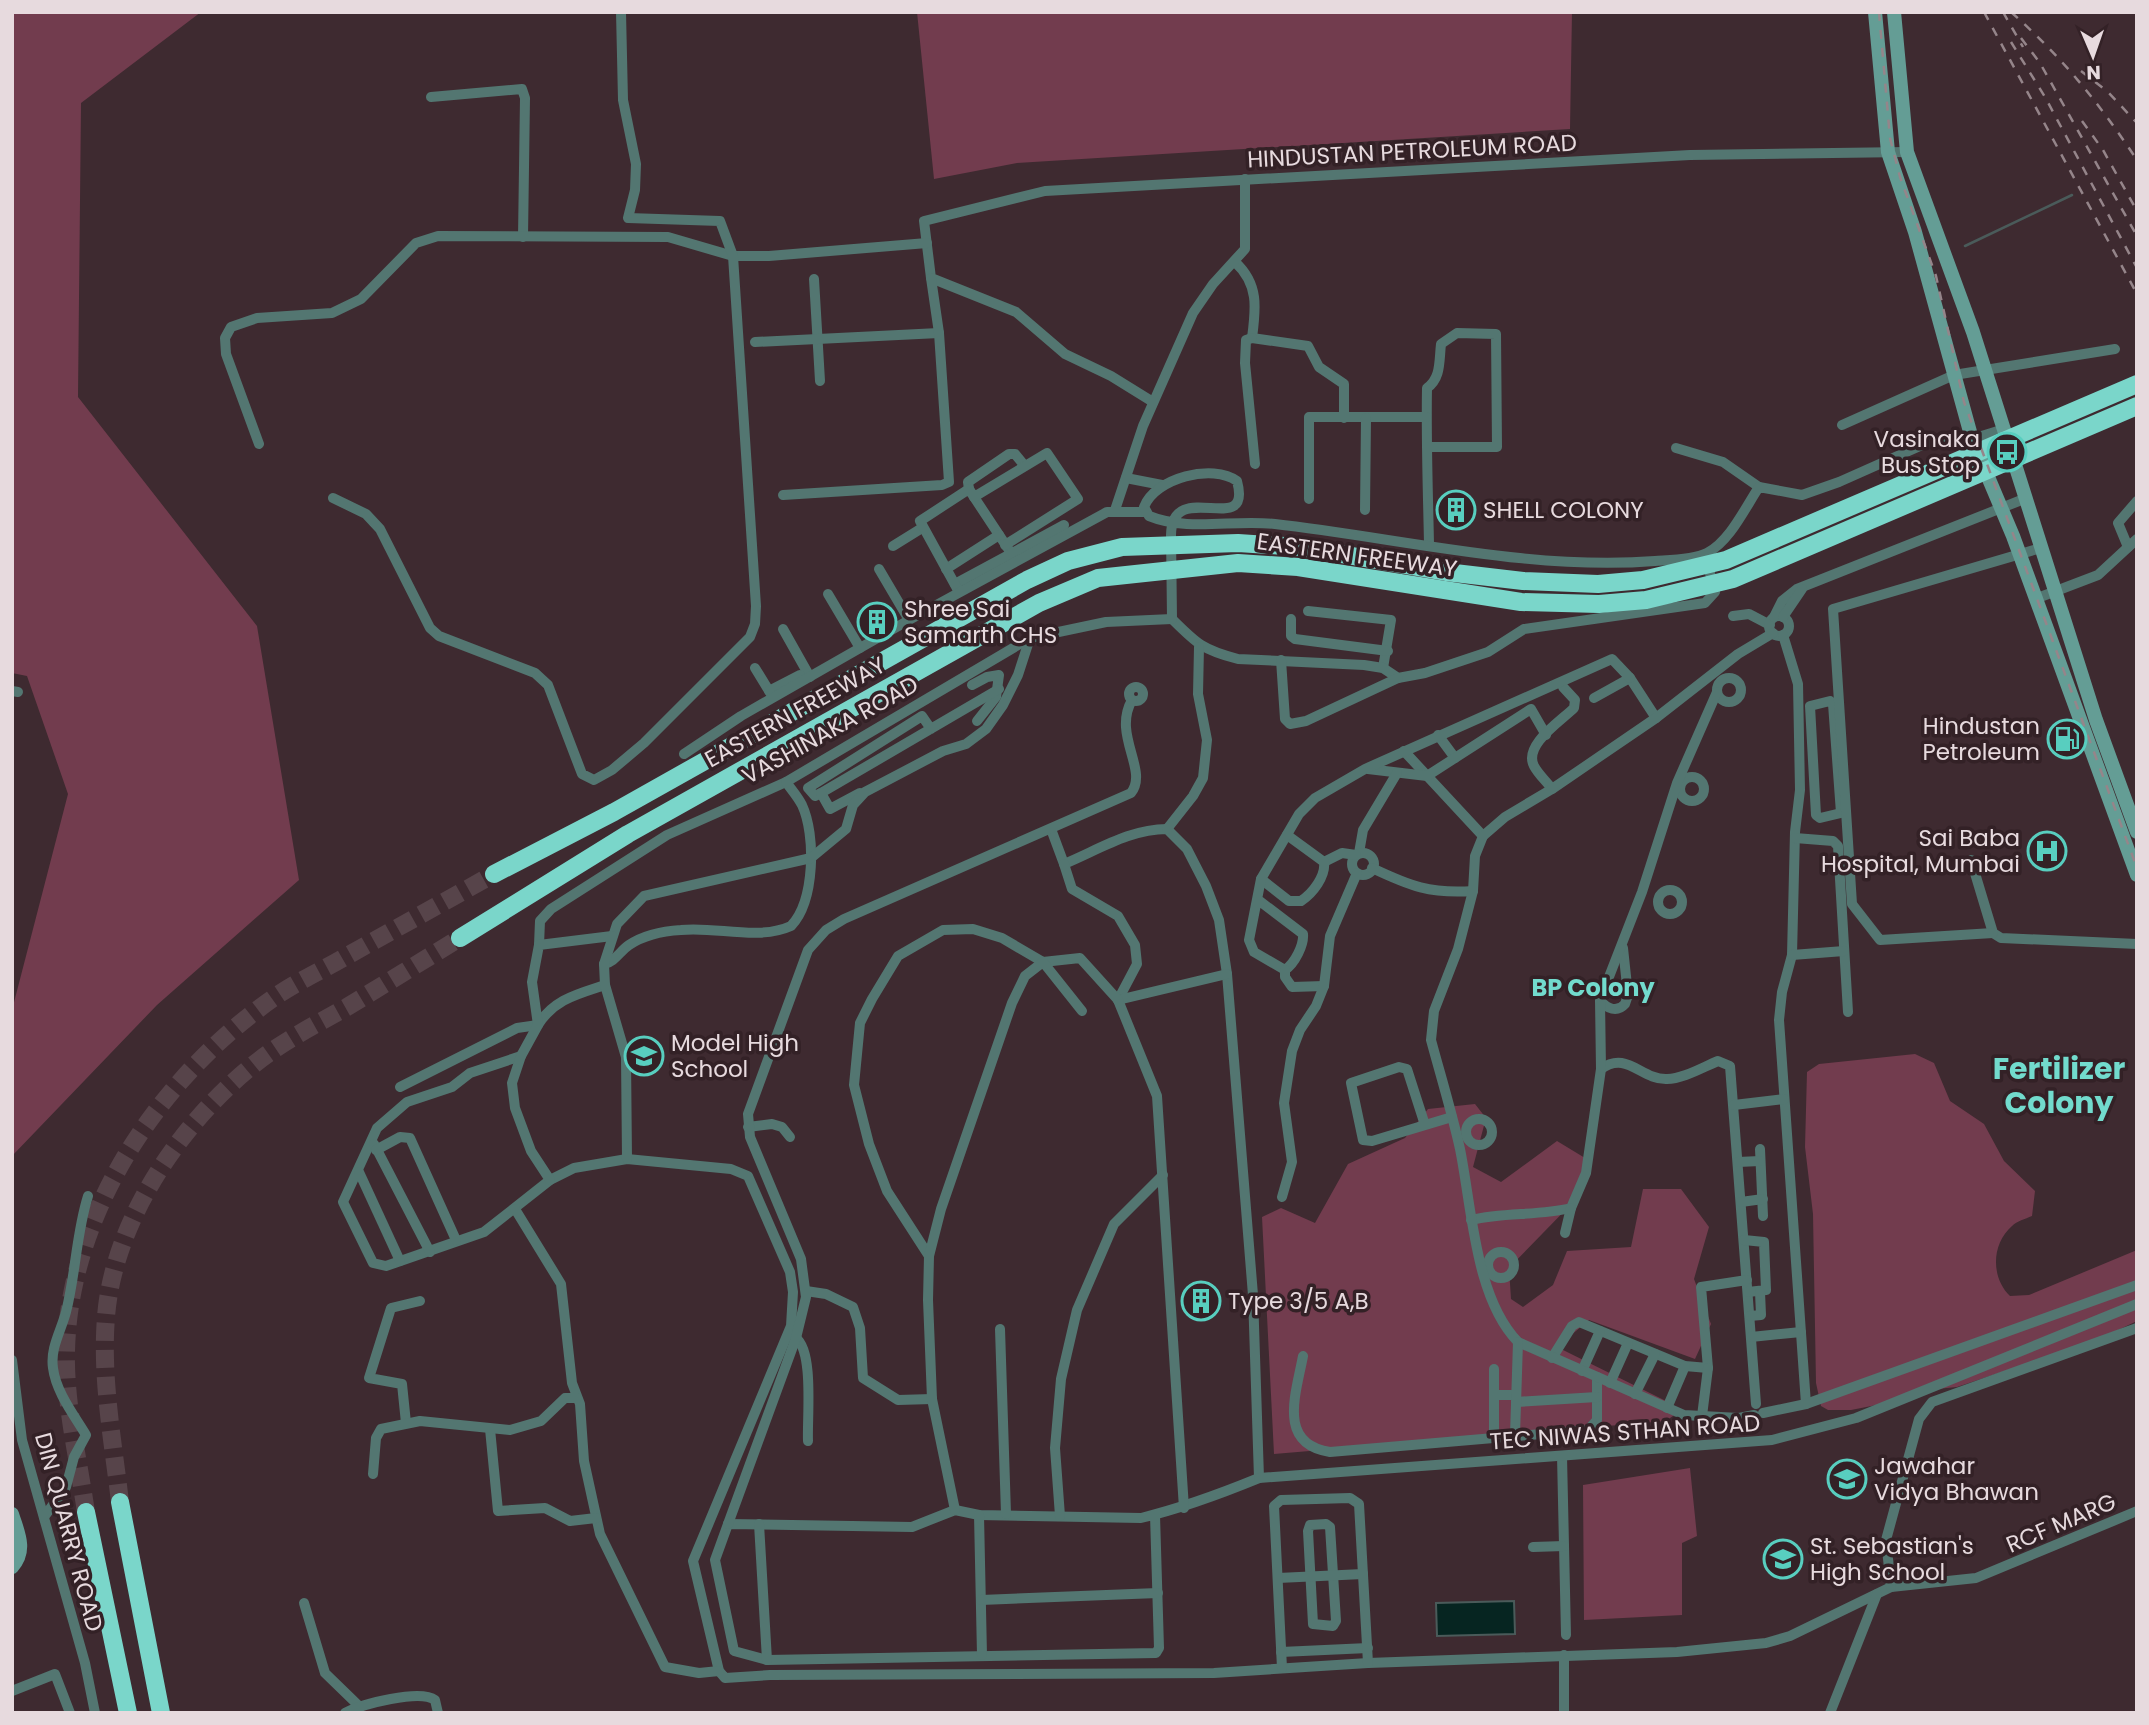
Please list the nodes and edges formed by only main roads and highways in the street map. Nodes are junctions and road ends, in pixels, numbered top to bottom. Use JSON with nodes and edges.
{"nodes":[{"id":1,"x":1875,"y":12,"type":"edge"},
{"id":2,"x":1894,"y":12,"type":"edge"},
{"id":3,"x":2137,"y":384,"type":"edge"},
{"id":4,"x":2137,"y":406,"type":"edge"},
{"id":5,"x":2034,"y":528,"type":"junction"},
{"id":6,"x":2013,"y":537,"type":"junction"},
{"id":7,"x":2073,"y":644,"type":"junction"},
{"id":8,"x":2054,"y":653,"type":"junction"},
{"id":9,"x":2096,"y":720,"type":"junction"},
{"id":10,"x":2081,"y":725,"type":"junction"},
{"id":11,"x":2112,"y":765,"type":"junction"},
{"id":12,"x":2097,"y":771,"type":"junction"},
{"id":13,"x":2129,"y":825,"type":"edge"},
{"id":14,"x":494,"y":874,"type":"tunnel mouth"},
{"id":15,"x":2137,"y":875,"type":"edge"},
{"id":16,"x":460,"y":938,"type":"tunnel mouth"},
{"id":17,"x":120,"y":1502,"type":"tunnel mouth"},
{"id":18,"x":86,"y":1512,"type":"tunnel mouth"},
{"id":19,"x":12,"y":1514,"type":"edge"},
{"id":20,"x":12,"y":1567,"type":"edge"},
{"id":21,"x":128,"y":1713,"type":"edge"},
{"id":22,"x":161,"y":1713,"type":"edge"}],
"edges":[{"from":1,"to":6,"type":"main road"},
{"from":2,"to":5,"type":"main road"},
{"from":3,"to":14,"type":"highway","name":"EASTERN FREEWAY"},
{"from":4,"to":16,"type":"highway","name":"EASTERN FREEWAY"},
{"from":5,"to":6,"type":"main road"},
{"from":5,"to":7,"type":"main road"},
{"from":6,"to":8,"type":"main road"},
{"from":7,"to":8,"type":"main road"},
{"from":7,"to":9,"type":"main road"},
{"from":8,"to":10,"type":"main road"},
{"from":9,"to":10,"type":"main road"},
{"from":9,"to":11,"type":"main road"},
{"from":10,"to":12,"type":"main road"},
{"from":11,"to":12,"type":"main road"},
{"from":11,"to":13,"type":"main road"},
{"from":12,"to":13,"type":"main road"},
{"from":13,"to":15,"type":"main road"},
{"from":17,"to":22,"type":"highway"},
{"from":18,"to":21,"type":"highway"},
{"from":19,"to":20,"type":"main road"}]}
